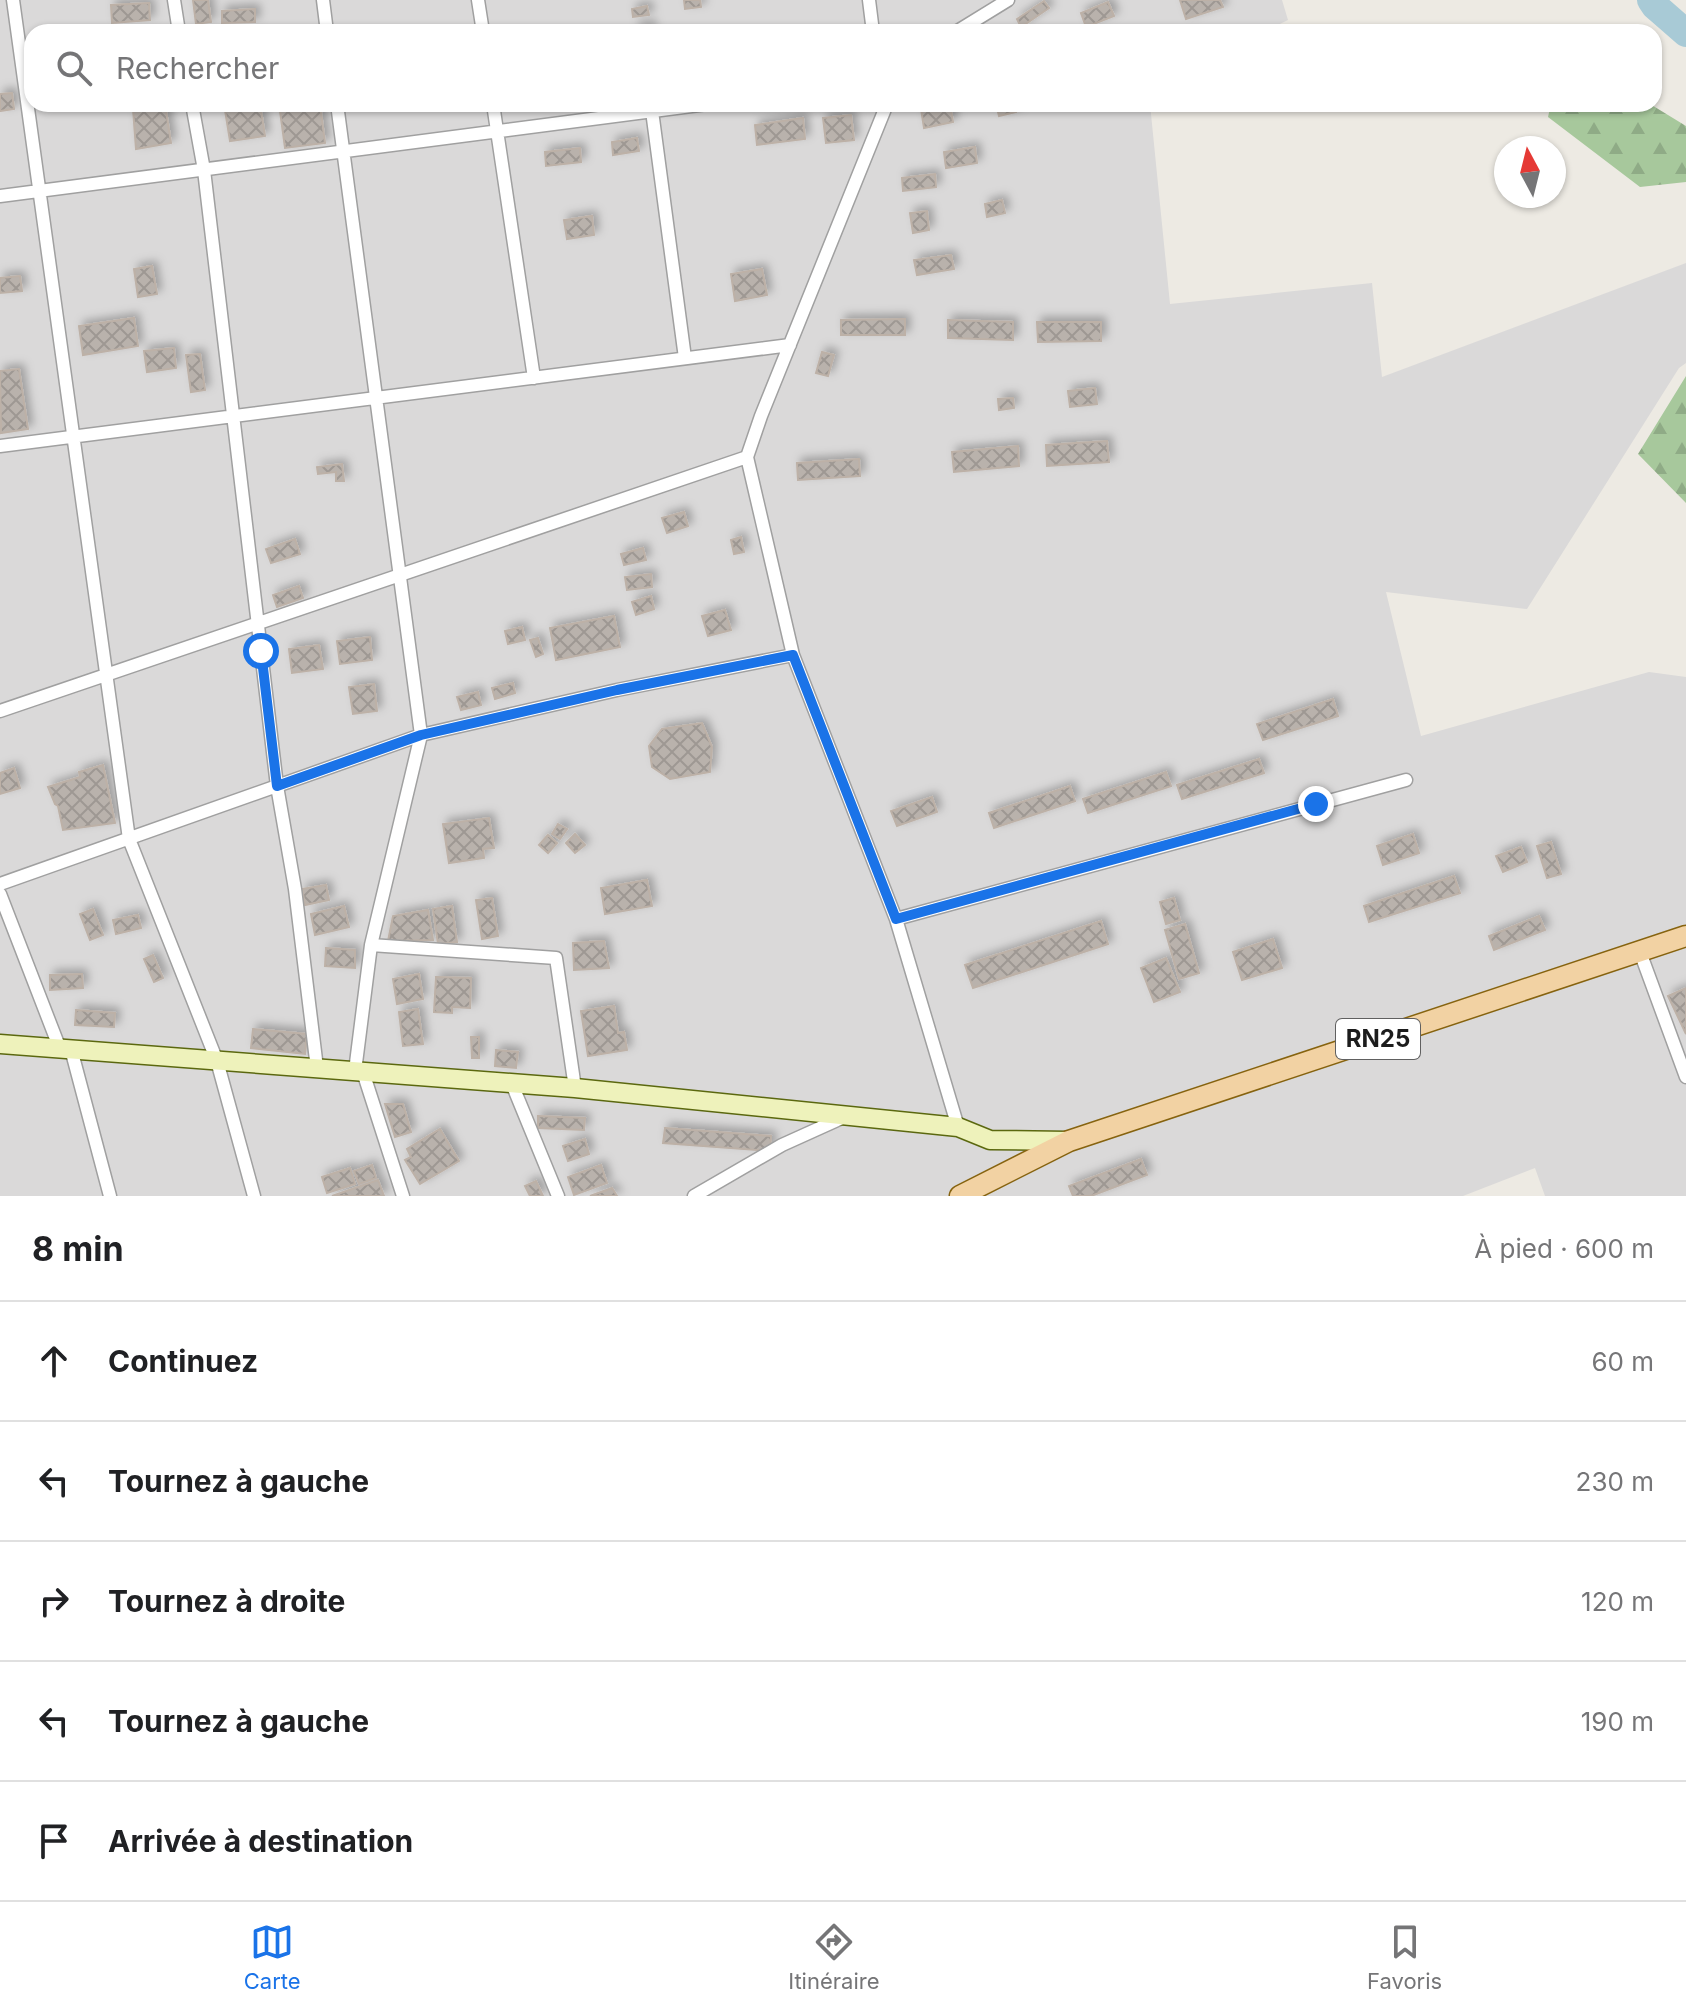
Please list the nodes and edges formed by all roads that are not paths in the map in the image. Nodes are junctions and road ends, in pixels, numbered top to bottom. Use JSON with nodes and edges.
{"nodes":[{"id":1,"x":13,"y":0,"type":"edge"},
{"id":2,"x":174,"y":0,"type":"edge"},
{"id":3,"x":323,"y":0,"type":"edge"},
{"id":4,"x":478,"y":0,"type":"edge"},
{"id":5,"x":869,"y":0,"type":"edge"},
{"id":6,"x":1008,"y":0,"type":"edge"},
{"id":7,"x":178,"y":24,"type":"edge"},
{"id":8,"x":326,"y":24,"type":"edge"},
{"id":9,"x":482,"y":24,"type":"edge"},
{"id":10,"x":872,"y":24,"type":"edge"},
{"id":11,"x":969,"y":24,"type":"edge"},
{"id":12,"x":24,"y":81,"type":"edge"},
{"id":13,"x":28,"y":112,"type":"edge"},
{"id":14,"x":193,"y":112,"type":"edge"},
{"id":15,"x":338,"y":112,"type":"edge"},
{"id":16,"x":494,"y":112,"type":"edge"},
{"id":17,"x":644,"y":112,"type":"edge"},
{"id":18,"x":652,"y":112,"type":"edge"},
{"id":19,"x":884,"y":112,"type":"edge"},
{"id":20,"x":497,"y":131,"type":"junction"},
{"id":21,"x":343,"y":151,"type":"junction"},
{"id":22,"x":204,"y":170,"type":"junction"},
{"id":23,"x":39,"y":191,"type":"junction"},
{"id":24,"x":0,"y":196,"type":"edge"},
{"id":25,"x":790,"y":345,"type":"junction"},
{"id":26,"x":685,"y":358,"type":"junction"},
{"id":27,"x":534,"y":378,"type":"junction"},
{"id":28,"x":376,"y":398,"type":"junction"},
{"id":29,"x":233,"y":417,"type":"junction"},
{"id":30,"x":73,"y":437,"type":"junction"},
{"id":31,"x":0,"y":446,"type":"edge"},
{"id":32,"x":747,"y":457,"type":"junction"},
{"id":33,"x":400,"y":576,"type":"junction"},
{"id":34,"x":258,"y":624,"type":"junction"},
{"id":35,"x":793,"y":655,"type":"junction"},
{"id":36,"x":106,"y":676,"type":"junction"},
{"id":37,"x":0,"y":711,"type":"edge"},
{"id":38,"x":421,"y":735,"type":"junction"},
{"id":39,"x":1406,"y":780,"type":"dead end"},
{"id":40,"x":277,"y":786,"type":"junction"},
{"id":41,"x":129,"y":839,"type":"junction"},
{"id":42,"x":0,"y":884,"type":"edge"},
{"id":43,"x":0,"y":894,"type":"edge"},
{"id":44,"x":896,"y":919,"type":"junction"},
{"id":45,"x":1686,"y":936,"type":"edge"},
{"id":46,"x":371,"y":945,"type":"junction"},
{"id":47,"x":1640,"y":952,"type":"junction"},
{"id":48,"x":0,"y":1044,"type":"edge"},
{"id":49,"x":65,"y":1049,"type":"junction"},
{"id":50,"x":217,"y":1061,"type":"junction"},
{"id":51,"x":317,"y":1068,"type":"junction"},
{"id":52,"x":359,"y":1072,"type":"junction"},
{"id":53,"x":1686,"y":1077,"type":"edge"},
{"id":54,"x":512,"y":1084,"type":"junction"},
{"id":55,"x":575,"y":1088,"type":"junction"},
{"id":56,"x":845,"y":1117,"type":"junction"},
{"id":57,"x":958,"y":1127,"type":"junction"},
{"id":58,"x":1069,"y":1141,"type":"junction"},
{"id":59,"x":110,"y":1196,"type":"edge"},
{"id":60,"x":254,"y":1196,"type":"edge"},
{"id":61,"x":403,"y":1196,"type":"edge"},
{"id":62,"x":558,"y":1196,"type":"edge"},
{"id":63,"x":694,"y":1196,"type":"edge"},
{"id":64,"x":960,"y":1196,"type":"edge"}],
"edges":[{"from":1,"to":12,"type":"street"},
{"from":2,"to":7,"type":"street"},
{"from":3,"to":8,"type":"street"},
{"from":4,"to":9,"type":"street"},
{"from":5,"to":10,"type":"street"},
{"from":6,"to":11,"type":"street"},
{"from":13,"to":23,"type":"street"},
{"from":14,"to":22,"type":"street"},
{"from":15,"to":21,"type":"street"},
{"from":16,"to":20,"type":"street"},
{"from":17,"to":20,"type":"street"},
{"from":18,"to":26,"type":"street"},
{"from":19,"to":25,"type":"street"},
{"from":20,"to":21,"type":"street"},
{"from":20,"to":27,"type":"street"},
{"from":21,"to":22,"type":"street"},
{"from":21,"to":28,"type":"street"},
{"from":22,"to":23,"type":"street"},
{"from":22,"to":29,"type":"street"},
{"from":23,"to":24,"type":"street"},
{"from":23,"to":30,"type":"street"},
{"from":25,"to":26,"type":"street"},
{"from":25,"to":32,"type":"street"},
{"from":26,"to":27,"type":"street"},
{"from":27,"to":28,"type":"street"},
{"from":28,"to":29,"type":"street"},
{"from":28,"to":33,"type":"street"},
{"from":29,"to":30,"type":"street"},
{"from":29,"to":34,"type":"street"},
{"from":30,"to":31,"type":"street"},
{"from":30,"to":36,"type":"street"},
{"from":32,"to":33,"type":"street"},
{"from":32,"to":35,"type":"street"},
{"from":33,"to":34,"type":"street"},
{"from":33,"to":38,"type":"street"},
{"from":34,"to":36,"type":"street"},
{"from":34,"to":40,"type":"street"},
{"from":35,"to":38,"type":"street"},
{"from":35,"to":44,"type":"street"},
{"from":36,"to":37,"type":"street"},
{"from":36,"to":41,"type":"street"},
{"from":38,"to":40,"type":"street"},
{"from":38,"to":46,"type":"street"},
{"from":39,"to":44,"type":"street"},
{"from":40,"to":41,"type":"street"},
{"from":40,"to":51,"type":"street"},
{"from":41,"to":42,"type":"street"},
{"from":41,"to":50,"type":"street"},
{"from":43,"to":49,"type":"street"},
{"from":44,"to":57,"type":"street"},
{"from":45,"to":47,"type":"main road","number":"RN25"},
{"from":46,"to":52,"type":"street"},
{"from":46,"to":55,"type":"street"},
{"from":47,"to":53,"type":"street"},
{"from":47,"to":58,"type":"main road","number":"RN25"},
{"from":48,"to":49,"type":"main road"},
{"from":49,"to":50,"type":"main road"},
{"from":49,"to":59,"type":"street"},
{"from":50,"to":51,"type":"main road"},
{"from":50,"to":60,"type":"street"},
{"from":51,"to":52,"type":"main road"},
{"from":52,"to":54,"type":"main road"},
{"from":52,"to":61,"type":"street"},
{"from":54,"to":55,"type":"main road"},
{"from":54,"to":62,"type":"street"},
{"from":55,"to":56,"type":"main road"},
{"from":56,"to":57,"type":"main road"},
{"from":56,"to":63,"type":"street"},
{"from":57,"to":58,"type":"main road"},
{"from":58,"to":64,"type":"main road","number":"RN25"}]}
